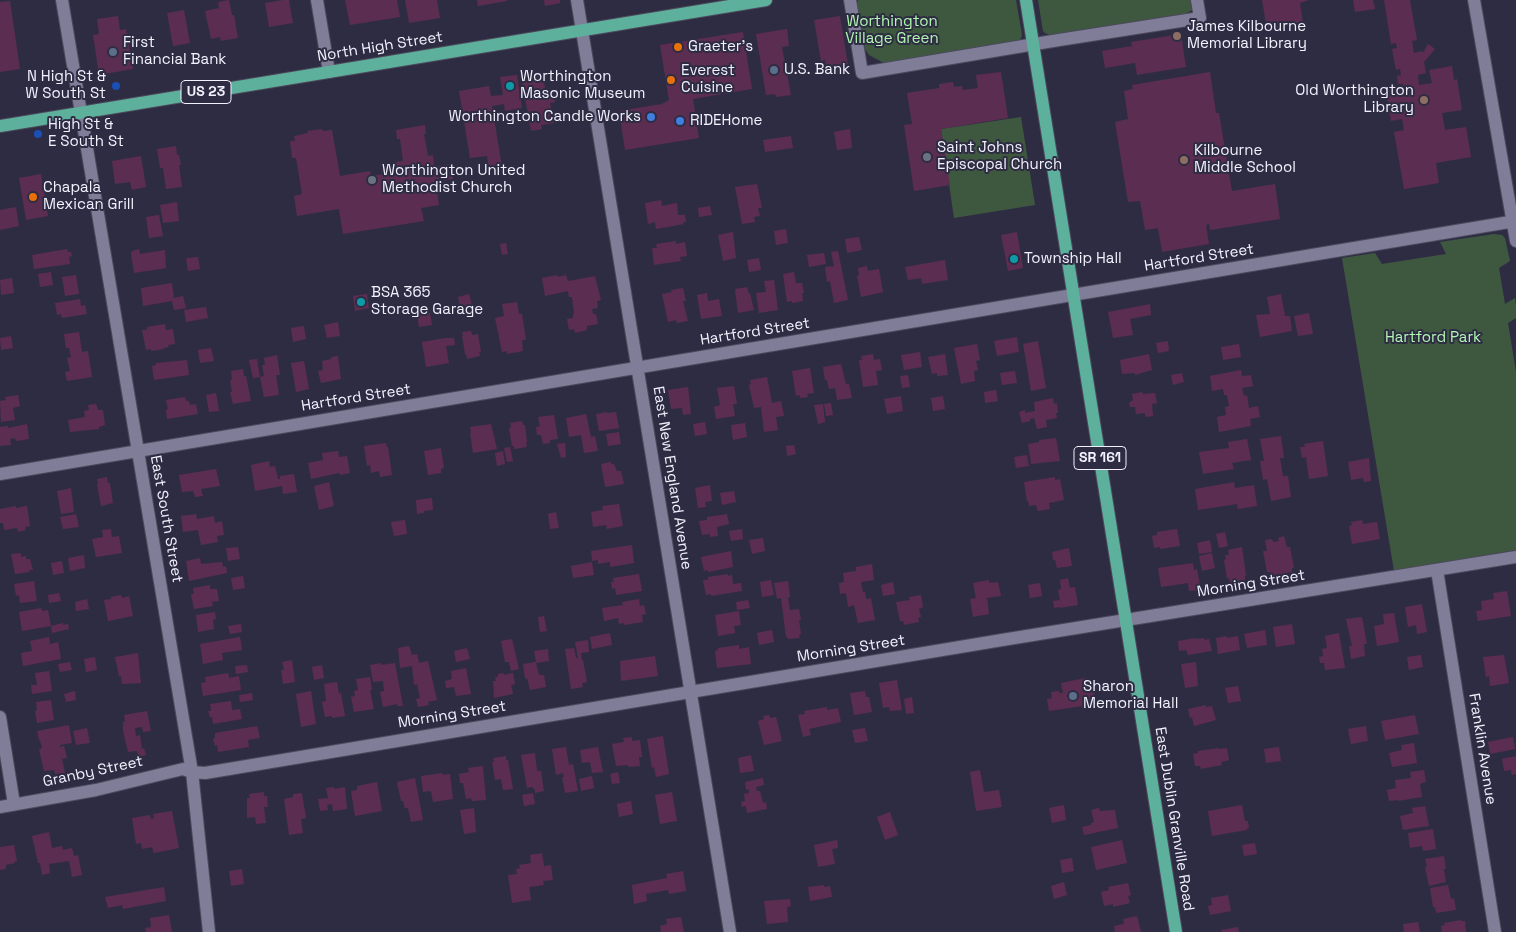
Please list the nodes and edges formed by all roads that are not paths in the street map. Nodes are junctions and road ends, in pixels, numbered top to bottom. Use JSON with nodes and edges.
{"nodes":[{"id":1,"x":62,"y":0,"type":"edge"},
{"id":2,"x":317,"y":0,"type":"edge"},
{"id":3,"x":577,"y":0,"type":"edge"},
{"id":4,"x":766,"y":0,"type":"edge"},
{"id":5,"x":850,"y":0,"type":"edge"},
{"id":6,"x":1026,"y":0,"type":"edge"},
{"id":7,"x":1197,"y":0,"type":"edge"},
{"id":8,"x":1474,"y":0,"type":"edge"},
{"id":9,"x":582,"y":30,"type":"junction"},
{"id":10,"x":1033,"y":45,"type":"junction"},
{"id":11,"x":329,"y":72,"type":"junction"},
{"id":12,"x":82,"y":113,"type":"junction"},
{"id":13,"x":0,"y":126,"type":"edge"},
{"id":14,"x":1514,"y":222,"type":"edge"},
{"id":15,"x":1516,"y":241,"type":"edge"},
{"id":16,"x":1074,"y":295,"type":"junction"},
{"id":17,"x":638,"y":368,"type":"junction"},
{"id":18,"x":138,"y":451,"type":"junction"},
{"id":19,"x":0,"y":474,"type":"edge"},
{"id":20,"x":1516,"y":557,"type":"edge"},
{"id":21,"x":1437,"y":570,"type":"junction"},
{"id":22,"x":1126,"y":620,"type":"junction"},
{"id":23,"x":690,"y":692,"type":"junction"},
{"id":24,"x":0,"y":717,"type":"edge"},
{"id":25,"x":192,"y":772,"type":"junction"},
{"id":26,"x":14,"y":804,"type":"junction"},
{"id":27,"x":0,"y":806,"type":"edge"},
{"id":28,"x":209,"y":932,"type":"edge"},
{"id":29,"x":730,"y":932,"type":"edge"},
{"id":30,"x":1176,"y":932,"type":"edge"},
{"id":31,"x":1495,"y":932,"type":"edge"}],
"edges":[{"from":1,"to":12,"type":"street","name":"East South Street"},
{"from":2,"to":11,"type":"street"},
{"from":3,"to":9,"type":"street","name":"East New England Avenue"},
{"from":4,"to":9,"type":"main road","name":"North High Street","number":"US 23"},
{"from":5,"to":10,"type":"street"},
{"from":6,"to":10,"type":"main road","name":"East Dublin Granville Road","number":"SR 161"},
{"from":7,"to":10,"type":"street"},
{"from":8,"to":14,"type":"street"},
{"from":9,"to":11,"type":"main road","name":"North High Street","number":"US 23"},
{"from":9,"to":17,"type":"street","name":"East New England Avenue"},
{"from":10,"to":16,"type":"main road","name":"East Dublin Granville Road","number":"SR 161"},
{"from":11,"to":12,"type":"main road","name":"North High Street","number":"US 23"},
{"from":12,"to":13,"type":"main road","name":"North High Street","number":"US 23"},
{"from":12,"to":18,"type":"street","name":"East South Street"},
{"from":14,"to":15,"type":"street"},
{"from":14,"to":16,"type":"street","name":"Hartford Street"},
{"from":16,"to":17,"type":"street","name":"Hartford Street"},
{"from":16,"to":22,"type":"main road","name":"East Dublin Granville Road","number":"SR 161"},
{"from":17,"to":18,"type":"street","name":"Hartford Street"},
{"from":17,"to":23,"type":"street","name":"East New England Avenue"},
{"from":18,"to":19,"type":"street","name":"Hartford Street"},
{"from":18,"to":25,"type":"street","name":"East South Street"},
{"from":20,"to":21,"type":"street","name":"Morning Street"},
{"from":21,"to":22,"type":"street","name":"Morning Street"},
{"from":21,"to":31,"type":"street","name":"Franklin Avenue"},
{"from":22,"to":23,"type":"street","name":"Morning Street"},
{"from":22,"to":30,"type":"main road","name":"East Dublin Granville Road","number":"SR 161"},
{"from":23,"to":25,"type":"street","name":"Morning Street"},
{"from":23,"to":29,"type":"street","name":"East New England Avenue"},
{"from":24,"to":26,"type":"street"},
{"from":25,"to":26,"type":"street","name":"Granby Street"},
{"from":25,"to":28,"type":"street","name":"East South Street"},
{"from":26,"to":27,"type":"street","name":"Granby Street"}]}
